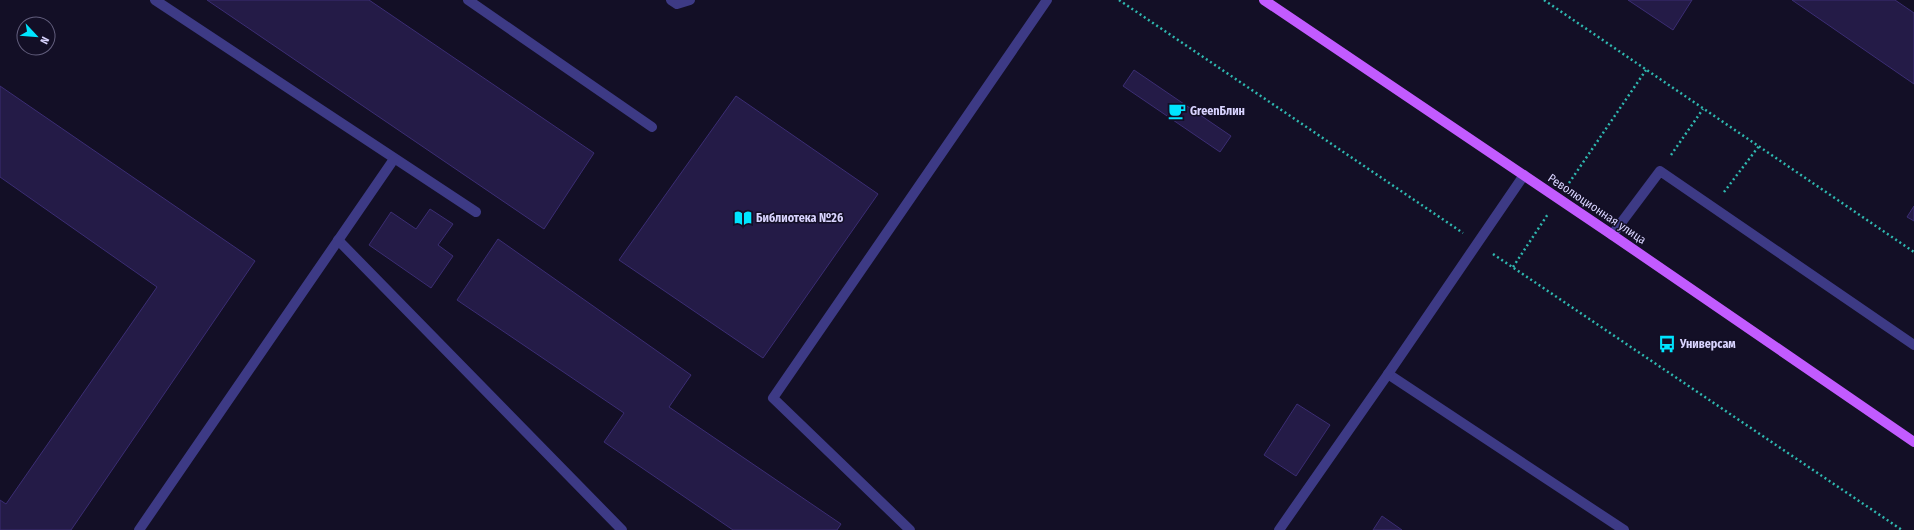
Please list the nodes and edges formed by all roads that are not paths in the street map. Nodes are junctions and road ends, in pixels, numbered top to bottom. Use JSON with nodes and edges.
{"nodes":[{"id":1,"x":155,"y":0,"type":"edge"},
{"id":2,"x":468,"y":0,"type":"edge"},
{"id":3,"x":670,"y":0,"type":"edge"},
{"id":4,"x":690,"y":0,"type":"edge"},
{"id":5,"x":1047,"y":0,"type":"edge"},
{"id":6,"x":1264,"y":0,"type":"edge"},
{"id":7,"x":652,"y":128,"type":"dead end"},
{"id":8,"x":394,"y":159,"type":"junction"},
{"id":9,"x":1524,"y":175,"type":"junction"},
{"id":10,"x":476,"y":212,"type":"dead end"},
{"id":11,"x":1612,"y":235,"type":"junction"},
{"id":12,"x":338,"y":240,"type":"junction"},
{"id":13,"x":1914,"y":345,"type":"edge"},
{"id":14,"x":1388,"y":374,"type":"junction"},
{"id":15,"x":1914,"y":442,"type":"edge"},
{"id":16,"x":139,"y":530,"type":"edge"},
{"id":17,"x":622,"y":530,"type":"edge"},
{"id":18,"x":910,"y":530,"type":"edge"},
{"id":19,"x":1279,"y":530,"type":"edge"},
{"id":20,"x":1624,"y":530,"type":"edge"}],
"edges":[{"from":1,"to":8,"type":"lane"},
{"from":2,"to":7,"type":"lane"},
{"from":3,"to":4,"type":"lane"},
{"from":5,"to":18,"type":"lane"},
{"from":6,"to":9,"type":"main road","name":"Революционная улица"},
{"from":8,"to":10,"type":"lane"},
{"from":8,"to":12,"type":"lane"},
{"from":9,"to":11,"type":"main road","name":"Революционная улица"},
{"from":9,"to":14,"type":"lane"},
{"from":11,"to":13,"type":"lane"},
{"from":11,"to":15,"type":"main road","name":"Революционная улица"},
{"from":12,"to":16,"type":"lane"},
{"from":12,"to":17,"type":"lane"},
{"from":14,"to":19,"type":"lane"},
{"from":14,"to":20,"type":"lane"}]}
